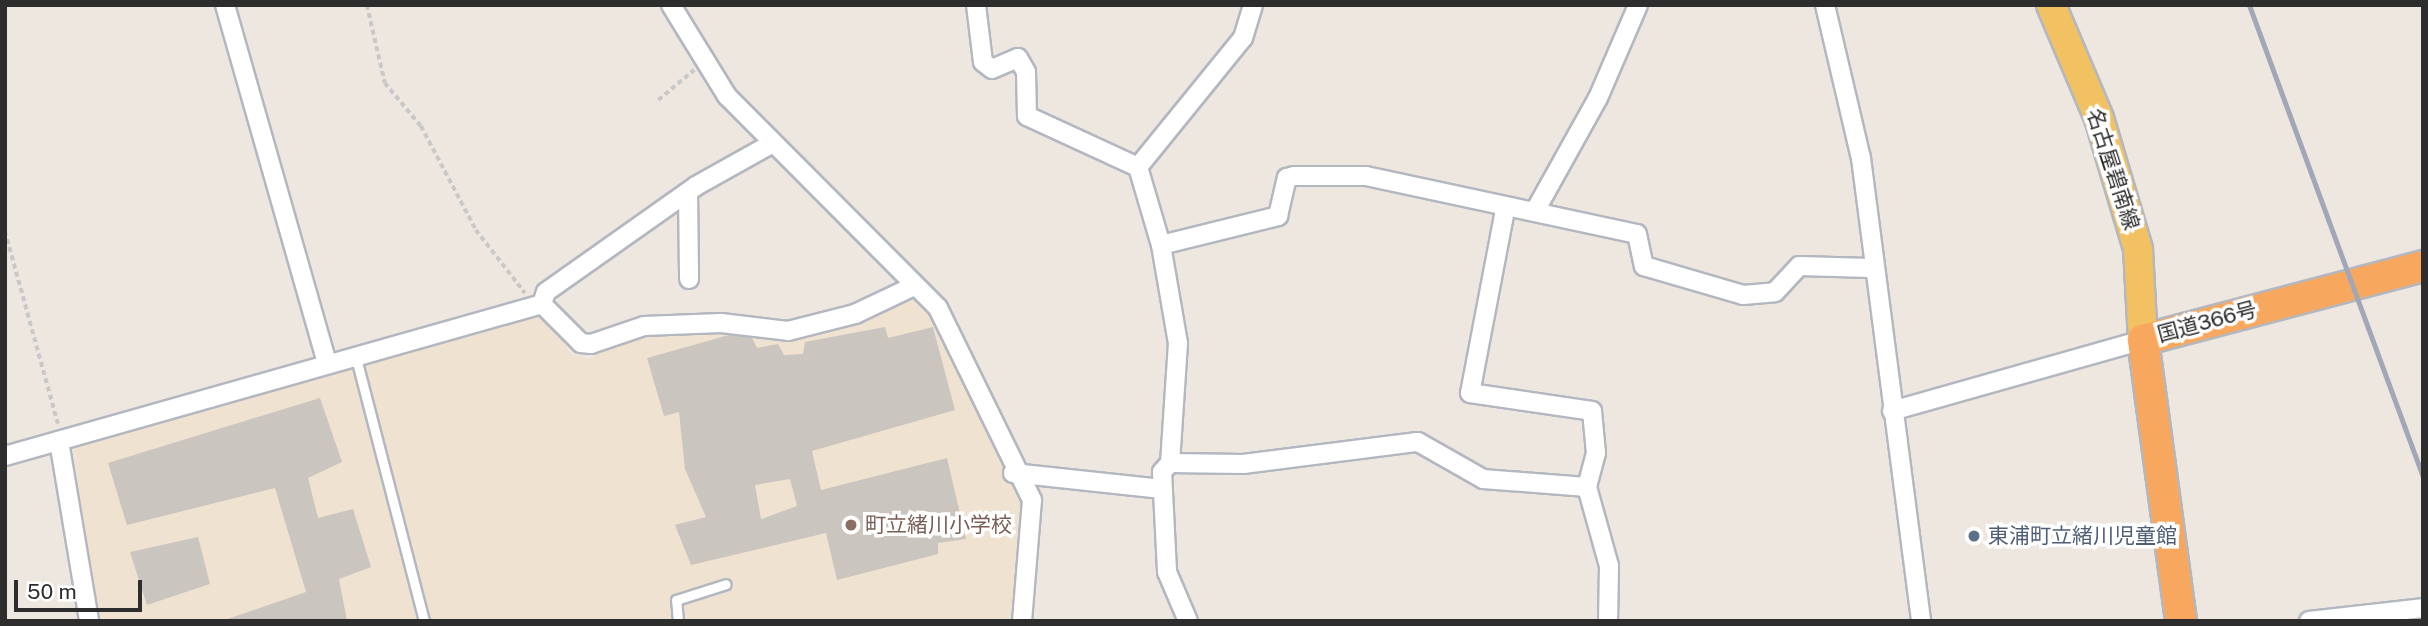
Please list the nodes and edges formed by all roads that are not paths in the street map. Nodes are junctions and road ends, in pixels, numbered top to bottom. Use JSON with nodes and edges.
{"nodes":[{"id":1,"x":225,"y":5,"type":"edge"},
{"id":2,"x":671,"y":5,"type":"edge"},
{"id":3,"x":976,"y":5,"type":"edge"},
{"id":4,"x":1253,"y":5,"type":"edge"},
{"id":5,"x":1638,"y":5,"type":"edge"},
{"id":6,"x":1825,"y":5,"type":"edge"},
{"id":7,"x":2051,"y":5,"type":"edge"},
{"id":8,"x":773,"y":143,"type":"junction"},
{"id":9,"x":1138,"y":167,"type":"junction"},
{"id":10,"x":688,"y":192,"type":"junction"},
{"id":11,"x":1505,"y":210,"type":"junction"},
{"id":12,"x":1535,"y":211,"type":"junction"},
{"id":13,"x":1161,"y":245,"type":"junction"},
{"id":14,"x":2423,"y":267,"type":"edge"},
{"id":15,"x":1871,"y":268,"type":"junction"},
{"id":16,"x":689,"y":279,"type":"dead end"},
{"id":17,"x":914,"y":286,"type":"junction"},
{"id":18,"x":543,"y":301,"type":"road end"},
{"id":19,"x":2143,"y":340,"type":"junction"},
{"id":20,"x":356,"y":358,"type":"junction"},
{"id":21,"x":327,"y":364,"type":"junction"},
{"id":22,"x":1892,"y":411,"type":"junction"},
{"id":23,"x":59,"y":441,"type":"junction"},
{"id":24,"x":5,"y":456,"type":"edge"},
{"id":25,"x":1170,"y":463,"type":"junction"},
{"id":26,"x":1013,"y":473,"type":"junction"},
{"id":27,"x":1587,"y":486,"type":"junction"},
{"id":28,"x":1162,"y":489,"type":"junction"},
{"id":29,"x":726,"y":584,"type":"dead end"},
{"id":30,"x":2423,"y":608,"type":"edge"},
{"id":31,"x":89,"y":621,"type":"edge"},
{"id":32,"x":424,"y":621,"type":"edge"},
{"id":33,"x":678,"y":621,"type":"edge"},
{"id":34,"x":1022,"y":621,"type":"edge"},
{"id":35,"x":1188,"y":621,"type":"edge"},
{"id":36,"x":1608,"y":621,"type":"edge"},
{"id":37,"x":1921,"y":621,"type":"edge"},
{"id":38,"x":2181,"y":621,"type":"edge"},
{"id":39,"x":2309,"y":621,"type":"edge"}],
"edges":[{"from":1,"to":21,"type":"street"},
{"from":2,"to":8,"type":"street"},
{"from":3,"to":9,"type":"street"},
{"from":4,"to":9,"type":"street"},
{"from":5,"to":12,"type":"street"},
{"from":6,"to":15,"type":"street"},
{"from":7,"to":19,"type":"main road","name":"名古屋碧南線"},
{"from":8,"to":10,"type":"street"},
{"from":8,"to":17,"type":"street"},
{"from":9,"to":13,"type":"street"},
{"from":10,"to":16,"type":"street"},
{"from":10,"to":18,"type":"street"},
{"from":11,"to":12,"type":"street"},
{"from":11,"to":13,"type":"street"},
{"from":11,"to":27,"type":"street"},
{"from":12,"to":15,"type":"street"},
{"from":13,"to":25,"type":"street"},
{"from":14,"to":19,"type":"highway","name":"国道366号"},
{"from":15,"to":22,"type":"street"},
{"from":17,"to":20,"type":"street"},
{"from":17,"to":26,"type":"street"},
{"from":19,"to":22,"type":"street"},
{"from":19,"to":38,"type":"highway","name":"国道366号"},
{"from":20,"to":21,"type":"street"},
{"from":20,"to":32,"type":"lane"},
{"from":21,"to":23,"type":"street"},
{"from":22,"to":37,"type":"street"},
{"from":23,"to":24,"type":"street"},
{"from":23,"to":31,"type":"street"},
{"from":25,"to":27,"type":"street"},
{"from":25,"to":28,"type":"street"},
{"from":26,"to":28,"type":"street"},
{"from":26,"to":34,"type":"street"},
{"from":27,"to":36,"type":"street"},
{"from":28,"to":35,"type":"street"},
{"from":29,"to":33,"type":"lane"},
{"from":30,"to":39,"type":"street"}]}
